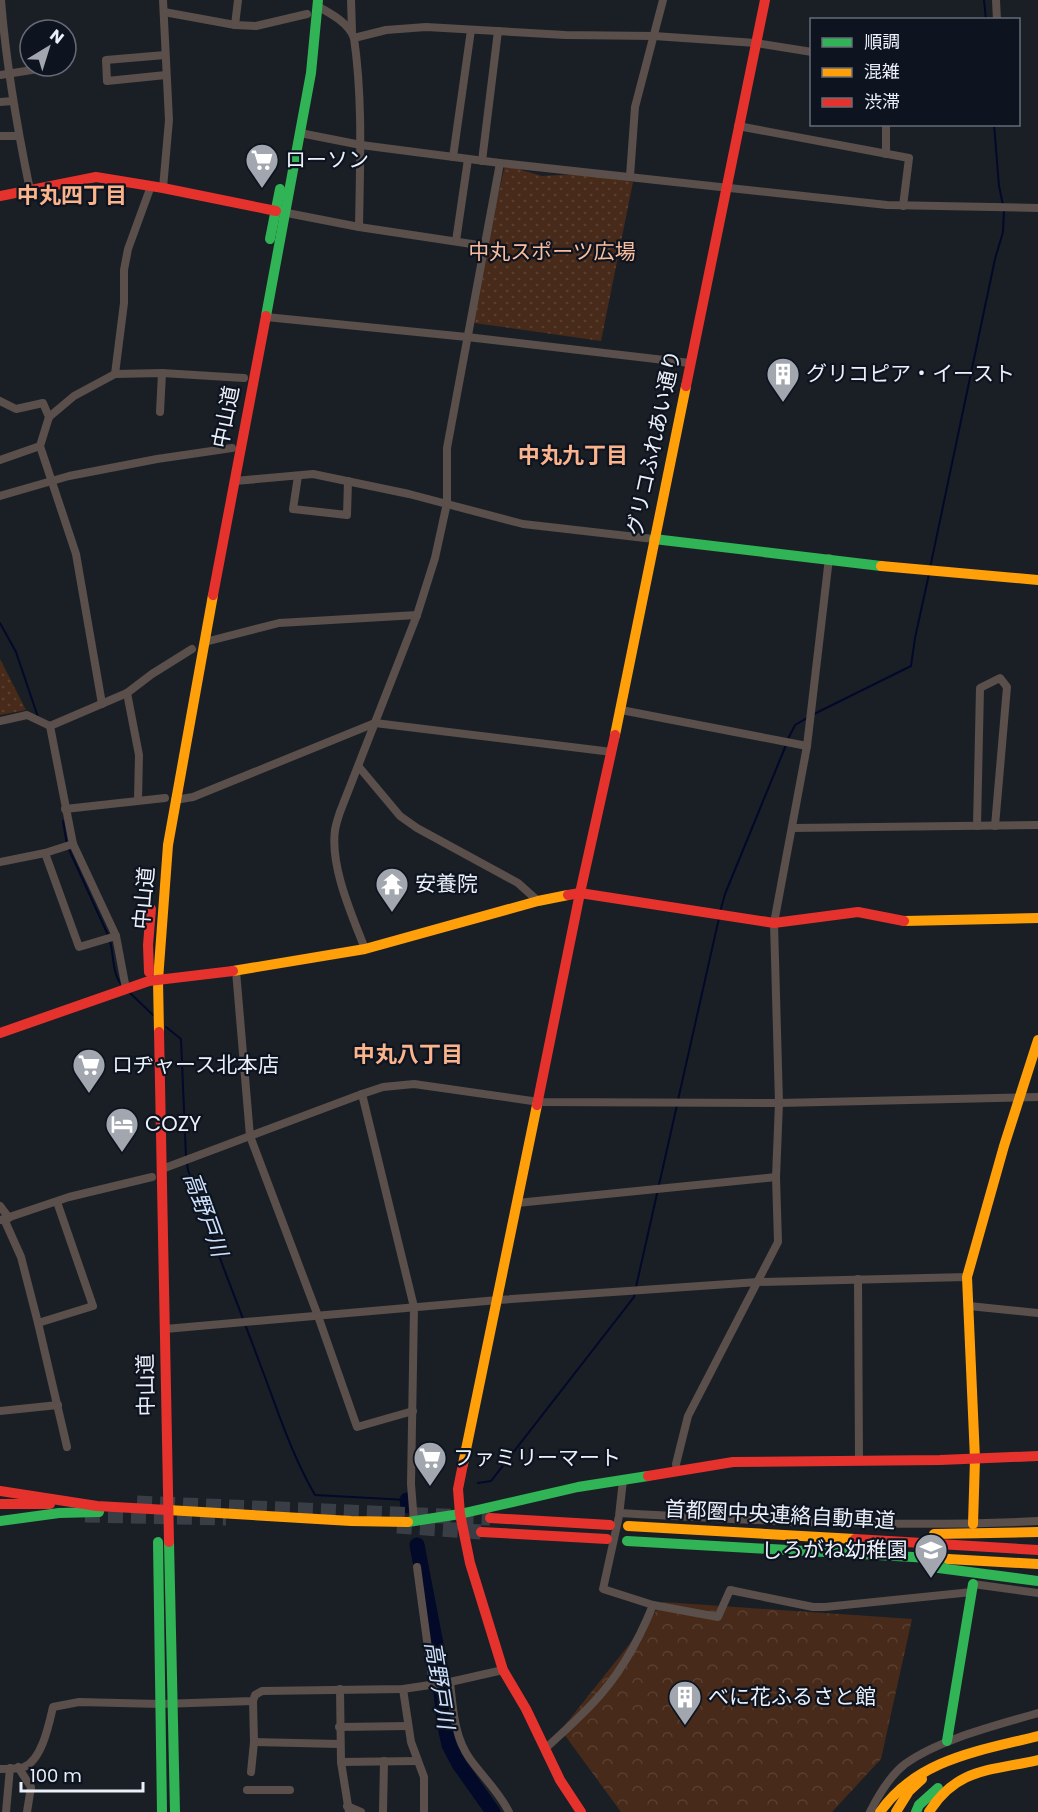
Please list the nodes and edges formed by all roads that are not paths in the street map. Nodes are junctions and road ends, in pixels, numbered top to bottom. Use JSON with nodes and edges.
{"nodes":[{"id":1,"x":163,"y":0,"type":"edge"},
{"id":2,"x":238,"y":0,"type":"edge"},
{"id":3,"x":351,"y":0,"type":"edge"},
{"id":4,"x":663,"y":0,"type":"edge"},
{"id":5,"x":765,"y":0,"type":"edge"},
{"id":6,"x":996,"y":0,"type":"edge"},
{"id":7,"x":315,"y":2,"type":"edge"},
{"id":8,"x":1,"y":5,"type":"edge"},
{"id":9,"x":164,"y":12,"type":"junction"},
{"id":10,"x":307,"y":14,"type":"junction"},
{"id":11,"x":997,"y":18,"type":"edge"},
{"id":12,"x":236,"y":25,"type":"junction"},
{"id":13,"x":471,"y":30,"type":"junction"},
{"id":14,"x":498,"y":31,"type":"junction"},
{"id":15,"x":353,"y":34,"type":"junction"},
{"id":16,"x":654,"y":36,"type":"junction"},
{"id":17,"x":756,"y":44,"type":"junction"},
{"id":18,"x":810,"y":52,"type":"edge"},
{"id":19,"x":165,"y":55,"type":"junction"},
{"id":20,"x":18,"y":72,"type":"edge"},
{"id":21,"x":9,"y":74,"type":"junction"},
{"id":22,"x":0,"y":75,"type":"edge"},
{"id":23,"x":166,"y":75,"type":"junction"},
{"id":24,"x":13,"y":101,"type":"junction"},
{"id":25,"x":0,"y":102,"type":"edge"},
{"id":26,"x":738,"y":126,"type":"junction"},
{"id":27,"x":886,"y":126,"type":"edge"},
{"id":28,"x":300,"y":134,"type":"junction"},
{"id":29,"x":0,"y":136,"type":"edge"},
{"id":30,"x":19,"y":136,"type":"junction"},
{"id":31,"x":361,"y":145,"type":"junction"},
{"id":32,"x":886,"y":154,"type":"junction"},
{"id":33,"x":453,"y":157,"type":"junction"},
{"id":34,"x":468,"y":159,"type":"junction"},
{"id":35,"x":482,"y":160,"type":"junction"},
{"id":36,"x":501,"y":163,"type":"junction"},
{"id":37,"x":630,"y":176,"type":"junction"},
{"id":38,"x":151,"y":186,"type":"junction"},
{"id":39,"x":727,"y":187,"type":"junction"},
{"id":40,"x":163,"y":188,"type":"junction"},
{"id":41,"x":30,"y":190,"type":"junction"},
{"id":42,"x":0,"y":196,"type":"edge"},
{"id":43,"x":903,"y":206,"type":"junction"},
{"id":44,"x":1038,"y":208,"type":"edge"},
{"id":45,"x":281,"y":212,"type":"junction"},
{"id":46,"x":359,"y":227,"type":"junction"},
{"id":47,"x":456,"y":241,"type":"junction"},
{"id":48,"x":484,"y":246,"type":"junction"},
{"id":49,"x":266,"y":317,"type":"junction"},
{"id":50,"x":467,"y":337,"type":"junction"},
{"id":51,"x":690,"y":363,"type":"junction"},
{"id":52,"x":162,"y":373,"type":"junction"},
{"id":53,"x":115,"y":374,"type":"junction"},
{"id":54,"x":244,"y":378,"type":"junction"},
{"id":55,"x":0,"y":401,"type":"edge"},
{"id":56,"x":160,"y":412,"type":"dead end"},
{"id":57,"x":49,"y":417,"type":"junction"},
{"id":58,"x":40,"y":446,"type":"junction"},
{"id":59,"x":232,"y":448,"type":"junction"},
{"id":60,"x":0,"y":460,"type":"edge"},
{"id":61,"x":298,"y":476,"type":"junction"},
{"id":62,"x":52,"y":482,"type":"junction"},
{"id":63,"x":233,"y":482,"type":"junction"},
{"id":64,"x":348,"y":482,"type":"junction"},
{"id":65,"x":0,"y":496,"type":"edge"},
{"id":66,"x":447,"y":503,"type":"junction"},
{"id":67,"x":654,"y":539,"type":"junction"},
{"id":68,"x":829,"y":558,"type":"junction"},
{"id":69,"x":1038,"y":580,"type":"edge"},
{"id":70,"x":417,"y":615,"type":"junction"},
{"id":71,"x":204,"y":642,"type":"junction"},
{"id":72,"x":192,"y":649,"type":"junction"},
{"id":73,"x":127,"y":693,"type":"junction"},
{"id":74,"x":102,"y":704,"type":"junction"},
{"id":75,"x":621,"y":710,"type":"junction"},
{"id":76,"x":0,"y":721,"type":"edge"},
{"id":77,"x":375,"y":723,"type":"junction"},
{"id":78,"x":50,"y":726,"type":"junction"},
{"id":79,"x":807,"y":746,"type":"junction"},
{"id":80,"x":612,"y":752,"type":"junction"},
{"id":81,"x":359,"y":767,"type":"junction"},
{"id":82,"x":170,"y":799,"type":"junction"},
{"id":83,"x":138,"y":800,"type":"junction"},
{"id":84,"x":65,"y":809,"type":"junction"},
{"id":85,"x":1038,"y":825,"type":"edge"},
{"id":86,"x":977,"y":826,"type":"junction"},
{"id":87,"x":995,"y":826,"type":"junction"},
{"id":88,"x":793,"y":828,"type":"junction"},
{"id":89,"x":73,"y":844,"type":"junction"},
{"id":90,"x":45,"y":853,"type":"junction"},
{"id":91,"x":0,"y":862,"type":"edge"},
{"id":92,"x":579,"y":893,"type":"junction"},
{"id":93,"x":538,"y":901,"type":"junction"},
{"id":94,"x":1038,"y":918,"type":"edge"},
{"id":95,"x":774,"y":923,"type":"junction"},
{"id":96,"x":116,"y":936,"type":"junction"},
{"id":97,"x":365,"y":949,"type":"junction"},
{"id":98,"x":236,"y":971,"type":"junction"},
{"id":99,"x":153,"y":980,"type":"junction"},
{"id":100,"x":126,"y":989,"type":"junction"},
{"id":101,"x":0,"y":1033,"type":"edge"},
{"id":102,"x":1038,"y":1040,"type":"edge"},
{"id":103,"x":362,"y":1094,"type":"junction"},
{"id":104,"x":1019,"y":1097,"type":"junction"},
{"id":105,"x":1038,"y":1097,"type":"edge"},
{"id":106,"x":539,"y":1102,"type":"junction"},
{"id":107,"x":779,"y":1103,"type":"junction"},
{"id":108,"x":250,"y":1136,"type":"junction"},
{"id":109,"x":157,"y":1173,"type":"junction"},
{"id":110,"x":776,"y":1177,"type":"junction"},
{"id":111,"x":57,"y":1202,"type":"junction"},
{"id":112,"x":517,"y":1203,"type":"junction"},
{"id":113,"x":0,"y":1206,"type":"edge"},
{"id":114,"x":4,"y":1219,"type":"edge"},
{"id":115,"x":968,"y":1277,"type":"junction"},
{"id":116,"x":858,"y":1280,"type":"junction"},
{"id":117,"x":758,"y":1282,"type":"junction"},
{"id":118,"x":498,"y":1299,"type":"junction"},
{"id":119,"x":969,"y":1306,"type":"junction"},
{"id":120,"x":414,"y":1307,"type":"junction"},
{"id":121,"x":1038,"y":1313,"type":"edge"},
{"id":122,"x":318,"y":1316,"type":"junction"},
{"id":123,"x":38,"y":1323,"type":"junction"},
{"id":124,"x":165,"y":1329,"type":"junction"},
{"id":125,"x":58,"y":1405,"type":"junction"},
{"id":126,"x":413,"y":1411,"type":"junction"},
{"id":127,"x":0,"y":1412,"type":"edge"},
{"id":128,"x":67,"y":1446,"type":"dead end"},
{"id":129,"x":1038,"y":1456,"type":"edge"},
{"id":130,"x":975,"y":1459,"type":"junction"},
{"id":131,"x":859,"y":1460,"type":"junction"},
{"id":132,"x":677,"y":1471,"type":"junction"},
{"id":133,"x":623,"y":1480,"type":"junction"},
{"id":134,"x":0,"y":1491,"type":"edge"},
{"id":135,"x":0,"y":1504,"type":"edge"},
{"id":136,"x":50,"y":1504,"type":"dead end"},
{"id":137,"x":127,"y":1509,"type":"junction"},
{"id":138,"x":163,"y":1510,"type":"junction"},
{"id":139,"x":620,"y":1513,"type":"junction"},
{"id":140,"x":460,"y":1514,"type":"junction"},
{"id":141,"x":490,"y":1518,"type":"tunnel mouth"},
{"id":142,"x":0,"y":1521,"type":"edge"},
{"id":143,"x":1038,"y":1521,"type":"edge"},
{"id":144,"x":414,"y":1522,"type":"junction"},
{"id":145,"x":973,"y":1524,"type":"junction"},
{"id":146,"x":610,"y":1525,"type":"dead end"},
{"id":147,"x":628,"y":1526,"type":"dead end"},
{"id":148,"x":481,"y":1532,"type":"tunnel mouth"},
{"id":149,"x":1038,"y":1532,"type":"edge"},
{"id":150,"x":799,"y":1536,"type":"junction"},
{"id":151,"x":607,"y":1539,"type":"dead end"},
{"id":152,"x":627,"y":1540,"type":"dead end"},
{"id":153,"x":771,"y":1549,"type":"junction"},
{"id":154,"x":1038,"y":1550,"type":"edge"},
{"id":155,"x":1038,"y":1564,"type":"edge"},
{"id":156,"x":417,"y":1567,"type":"dead end"},
{"id":157,"x":1038,"y":1581,"type":"edge"},
{"id":158,"x":972,"y":1588,"type":"junction"},
{"id":159,"x":1038,"y":1593,"type":"edge"},
{"id":160,"x":653,"y":1605,"type":"junction"},
{"id":161,"x":503,"y":1670,"type":"junction"},
{"id":162,"x":450,"y":1682,"type":"junction"},
{"id":163,"x":433,"y":1685,"type":"junction"},
{"id":164,"x":340,"y":1689,"type":"junction"},
{"id":165,"x":403,"y":1689,"type":"junction"},
{"id":166,"x":253,"y":1701,"type":"junction"},
{"id":167,"x":173,"y":1703,"type":"junction"},
{"id":168,"x":160,"y":1704,"type":"junction"},
{"id":169,"x":1038,"y":1713,"type":"edge"},
{"id":170,"x":408,"y":1726,"type":"junction"},
{"id":171,"x":339,"y":1727,"type":"junction"},
{"id":172,"x":1038,"y":1736,"type":"edge"},
{"id":173,"x":947,"y":1741,"type":"junction"},
{"id":174,"x":254,"y":1742,"type":"junction"},
{"id":175,"x":339,"y":1744,"type":"junction"},
{"id":176,"x":545,"y":1749,"type":"junction"},
{"id":177,"x":1038,"y":1760,"type":"edge"},
{"id":178,"x":384,"y":1761,"type":"junction"},
{"id":179,"x":417,"y":1761,"type":"junction"},
{"id":180,"x":341,"y":1762,"type":"junction"},
{"id":181,"x":946,"y":1763,"type":"junction"},
{"id":182,"x":14,"y":1768,"type":"junction"},
{"id":183,"x":0,"y":1769,"type":"edge"},
{"id":184,"x":251,"y":1772,"type":"dead end"},
{"id":185,"x":960,"y":1778,"type":"junction"},
{"id":186,"x":248,"y":1790,"type":"dead end"},
{"id":187,"x":290,"y":1790,"type":"dead end"},
{"id":188,"x":348,"y":1809,"type":"edge"},
{"id":189,"x":6,"y":1812,"type":"edge"},
{"id":190,"x":27,"y":1812,"type":"edge"},
{"id":191,"x":162,"y":1812,"type":"edge"},
{"id":192,"x":175,"y":1812,"type":"edge"},
{"id":193,"x":361,"y":1812,"type":"edge"},
{"id":194,"x":382,"y":1812,"type":"edge"},
{"id":195,"x":424,"y":1812,"type":"edge"},
{"id":196,"x":509,"y":1812,"type":"edge"},
{"id":197,"x":581,"y":1812,"type":"edge"},
{"id":198,"x":870,"y":1812,"type":"edge"},
{"id":199,"x":880,"y":1812,"type":"edge"},
{"id":200,"x":896,"y":1812,"type":"edge"},
{"id":201,"x":916,"y":1812,"type":"edge"},
{"id":202,"x":929,"y":1812,"type":"edge"}],
"edges":[{"from":1,"to":9,"type":"street"},
{"from":2,"to":12,"type":"street"},
{"from":3,"to":15,"type":"street"},
{"from":4,"to":16,"type":"street"},
{"from":5,"to":17,"type":"main road","name":"グリコふれあい通り"},
{"from":6,"to":11,"type":"street"},
{"from":7,"to":10,"type":"main road","name":"中山道"},
{"from":7,"to":15,"type":"street"},
{"from":7,"to":28,"type":"main road","name":"中山道"},
{"from":8,"to":21,"type":"street"},
{"from":9,"to":12,"type":"street"},
{"from":9,"to":19,"type":"street"},
{"from":10,"to":12,"type":"street"},
{"from":10,"to":45,"type":"main road","name":"中山道"},
{"from":13,"to":14,"type":"street"},
{"from":13,"to":15,"type":"street"},
{"from":13,"to":33,"type":"street"},
{"from":14,"to":16,"type":"street"},
{"from":14,"to":35,"type":"street"},
{"from":15,"to":31,"type":"street"},
{"from":16,"to":17,"type":"street"},
{"from":16,"to":37,"type":"street"},
{"from":17,"to":18,"type":"street"},
{"from":17,"to":26,"type":"main road","name":"グリコふれあい通り"},
{"from":19,"to":23,"type":"street"},
{"from":19,"to":23,"type":"street"},
{"from":20,"to":21,"type":"street"},
{"from":21,"to":22,"type":"street"},
{"from":21,"to":24,"type":"street"},
{"from":23,"to":40,"type":"street"},
{"from":24,"to":25,"type":"street"},
{"from":24,"to":30,"type":"street"},
{"from":26,"to":32,"type":"street"},
{"from":26,"to":39,"type":"main road","name":"グリコふれあい通り"},
{"from":27,"to":32,"type":"street"},
{"from":28,"to":31,"type":"street"},
{"from":28,"to":45,"type":"main road","name":"中山道"},
{"from":29,"to":30,"type":"street"},
{"from":30,"to":41,"type":"street"},
{"from":31,"to":33,"type":"street"},
{"from":31,"to":46,"type":"street"},
{"from":32,"to":43,"type":"street"},
{"from":33,"to":34,"type":"street"},
{"from":34,"to":35,"type":"street"},
{"from":34,"to":47,"type":"street"},
{"from":35,"to":36,"type":"street"},
{"from":36,"to":37,"type":"street"},
{"from":36,"to":48,"type":"street"},
{"from":37,"to":39,"type":"street"},
{"from":38,"to":40,"type":"main road"},
{"from":38,"to":41,"type":"main road"},
{"from":38,"to":53,"type":"street"},
{"from":39,"to":43,"type":"street"},
{"from":39,"to":51,"type":"main road","name":"グリコふれあい通り"},
{"from":40,"to":45,"type":"main road"},
{"from":41,"to":42,"type":"main road"},
{"from":43,"to":44,"type":"street"},
{"from":45,"to":46,"type":"street"},
{"from":45,"to":49,"type":"main road","name":"中山道"},
{"from":45,"to":54,"type":"main road","name":"中山道"},
{"from":46,"to":47,"type":"street"},
{"from":47,"to":48,"type":"street"},
{"from":48,"to":50,"type":"street"},
{"from":49,"to":50,"type":"street"},
{"from":49,"to":63,"type":"main road","name":"中山道"},
{"from":50,"to":51,"type":"street"},
{"from":50,"to":66,"type":"street"},
{"from":51,"to":67,"type":"main road","name":"グリコふれあい通り"},
{"from":52,"to":53,"type":"street"},
{"from":52,"to":54,"type":"street"},
{"from":52,"to":56,"type":"street"},
{"from":53,"to":57,"type":"street"},
{"from":54,"to":59,"type":"main road","name":"中山道"},
{"from":55,"to":57,"type":"street"},
{"from":57,"to":58,"type":"street"},
{"from":58,"to":60,"type":"street"},
{"from":58,"to":62,"type":"street"},
{"from":59,"to":62,"type":"street"},
{"from":59,"to":72,"type":"main road","name":"中山道"},
{"from":61,"to":63,"type":"street"},
{"from":61,"to":64,"type":"street"},
{"from":61,"to":64,"type":"street"},
{"from":62,"to":65,"type":"street"},
{"from":62,"to":74,"type":"street"},
{"from":63,"to":71,"type":"main road","name":"中山道"},
{"from":64,"to":66,"type":"street"},
{"from":66,"to":67,"type":"street"},
{"from":66,"to":70,"type":"street"},
{"from":67,"to":68,"type":"main road"},
{"from":67,"to":75,"type":"main road","name":"グリコふれあい通り"},
{"from":68,"to":69,"type":"main road"},
{"from":68,"to":79,"type":"street"},
{"from":70,"to":71,"type":"street"},
{"from":70,"to":77,"type":"street"},
{"from":71,"to":82,"type":"main road","name":"中山道"},
{"from":72,"to":73,"type":"street"},
{"from":72,"to":82,"type":"main road","name":"中山道"},
{"from":73,"to":74,"type":"street"},
{"from":73,"to":83,"type":"street"},
{"from":74,"to":78,"type":"street"},
{"from":75,"to":79,"type":"street"},
{"from":75,"to":80,"type":"main road","name":"グリコふれあい通り"},
{"from":76,"to":78,"type":"street"},
{"from":77,"to":80,"type":"street"},
{"from":77,"to":81,"type":"street"},
{"from":77,"to":82,"type":"street"},
{"from":78,"to":84,"type":"street"},
{"from":79,"to":88,"type":"street"},
{"from":80,"to":92,"type":"main road","name":"グリコふれあい通り"},
{"from":81,"to":93,"type":"street"},
{"from":81,"to":97,"type":"street"},
{"from":82,"to":83,"type":"street"},
{"from":82,"to":99,"type":"main road","name":"中山道"},
{"from":82,"to":99,"type":"main road","name":"中山道"},
{"from":83,"to":84,"type":"street"},
{"from":84,"to":89,"type":"street"},
{"from":85,"to":87,"type":"street"},
{"from":86,"to":87,"type":"street"},
{"from":86,"to":87,"type":"street"},
{"from":86,"to":88,"type":"street"},
{"from":88,"to":95,"type":"street"},
{"from":89,"to":90,"type":"street"},
{"from":89,"to":96,"type":"street"},
{"from":90,"to":91,"type":"street"},
{"from":90,"to":96,"type":"street"},
{"from":92,"to":93,"type":"main road"},
{"from":92,"to":95,"type":"main road"},
{"from":92,"to":106,"type":"main road","name":"グリコふれあい通り"},
{"from":93,"to":97,"type":"main road"},
{"from":94,"to":95,"type":"main road"},
{"from":95,"to":107,"type":"street"},
{"from":96,"to":100,"type":"street"},
{"from":97,"to":98,"type":"main road"},
{"from":98,"to":99,"type":"main road"},
{"from":98,"to":108,"type":"street"},
{"from":99,"to":100,"type":"main road"},
{"from":99,"to":109,"type":"main road","name":"中山道"},
{"from":100,"to":101,"type":"main road"},
{"from":102,"to":104,"type":"main road"},
{"from":103,"to":106,"type":"street"},
{"from":103,"to":108,"type":"street"},
{"from":103,"to":120,"type":"street"},
{"from":104,"to":105,"type":"street"},
{"from":104,"to":107,"type":"street"},
{"from":104,"to":115,"type":"main road"},
{"from":106,"to":107,"type":"street"},
{"from":106,"to":112,"type":"main road","name":"グリコふれあい通り"},
{"from":107,"to":110,"type":"street"},
{"from":108,"to":109,"type":"street"},
{"from":108,"to":122,"type":"street"},
{"from":109,"to":111,"type":"street"},
{"from":109,"to":124,"type":"main road","name":"中山道"},
{"from":109,"to":138,"type":"main road","name":"中山道"},
{"from":110,"to":112,"type":"street"},
{"from":110,"to":117,"type":"street"},
{"from":111,"to":114,"type":"street"},
{"from":111,"to":123,"type":"street"},
{"from":112,"to":118,"type":"main road","name":"グリコふれあい通り"},
{"from":113,"to":114,"type":"street"},
{"from":114,"to":123,"type":"street"},
{"from":115,"to":116,"type":"street"},
{"from":115,"to":119,"type":"main road"},
{"from":116,"to":117,"type":"street"},
{"from":116,"to":131,"type":"street"},
{"from":117,"to":118,"type":"street"},
{"from":117,"to":132,"type":"street"},
{"from":118,"to":120,"type":"street"},
{"from":118,"to":140,"type":"main road","name":"グリコふれあい通り"},
{"from":119,"to":121,"type":"street"},
{"from":119,"to":130,"type":"main road"},
{"from":120,"to":122,"type":"street"},
{"from":120,"to":126,"type":"street"},
{"from":122,"to":124,"type":"street"},
{"from":122,"to":126,"type":"street"},
{"from":123,"to":125,"type":"street"},
{"from":124,"to":138,"type":"main road","name":"中山道"},
{"from":125,"to":127,"type":"street"},
{"from":125,"to":128,"type":"street"},
{"from":126,"to":144,"type":"street"},
{"from":129,"to":130,"type":"main road"},
{"from":130,"to":131,"type":"main road"},
{"from":130,"to":145,"type":"main road"},
{"from":131,"to":132,"type":"main road"},
{"from":132,"to":133,"type":"main road"},
{"from":133,"to":139,"type":"street"},
{"from":133,"to":140,"type":"main road"},
{"from":134,"to":137,"type":"main road"},
{"from":135,"to":136,"type":"main road"},
{"from":137,"to":138,"type":"main road"},
{"from":137,"to":142,"type":"main road"},
{"from":138,"to":144,"type":"main road"},
{"from":138,"to":167,"type":"main road","name":"中山道"},
{"from":138,"to":168,"type":"main road","name":"中山道"},
{"from":139,"to":145,"type":"street"},
{"from":139,"to":160,"type":"street"},
{"from":140,"to":144,"type":"main road"},
{"from":140,"to":161,"type":"main road","name":"グリコふれあい通り"},
{"from":141,"to":146,"type":"main road"},
{"from":143,"to":145,"type":"street"},
{"from":147,"to":150,"type":"main road","name":"首都圏中央連絡自動車道"},
{"from":148,"to":151,"type":"main road"},
{"from":149,"to":150,"type":"main road"},
{"from":150,"to":154,"type":"main road","name":"首都圏中央連絡自動車道"},
{"from":152,"to":153,"type":"main road","name":"首都圏中央連絡自動車道"},
{"from":153,"to":155,"type":"main road","name":"首都圏中央連絡自動車道"},
{"from":153,"to":157,"type":"main road"},
{"from":156,"to":163,"type":"street"},
{"from":158,"to":159,"type":"street"},
{"from":158,"to":160,"type":"street"},
{"from":158,"to":173,"type":"main road"},
{"from":160,"to":176,"type":"street"},
{"from":161,"to":162,"type":"street"},
{"from":161,"to":176,"type":"main road","name":"グリコふれあい通り"},
{"from":162,"to":163,"type":"street"},
{"from":162,"to":196,"type":"street"},
{"from":163,"to":165,"type":"street"},
{"from":164,"to":165,"type":"street"},
{"from":164,"to":166,"type":"street"},
{"from":164,"to":171,"type":"street"},
{"from":165,"to":170,"type":"street"},
{"from":166,"to":167,"type":"street"},
{"from":166,"to":174,"type":"street"},
{"from":167,"to":168,"type":"street"},
{"from":167,"to":192,"type":"main road","name":"中山道"},
{"from":168,"to":182,"type":"street"},
{"from":168,"to":191,"type":"main road","name":"中山道"},
{"from":169,"to":173,"type":"street"},
{"from":170,"to":171,"type":"street"},
{"from":170,"to":179,"type":"street"},
{"from":171,"to":175,"type":"street"},
{"from":172,"to":181,"type":"main road"},
{"from":173,"to":198,"type":"street"},
{"from":174,"to":175,"type":"street"},
{"from":174,"to":184,"type":"street"},
{"from":175,"to":180,"type":"street"},
{"from":176,"to":197,"type":"main road","name":"グリコふれあい通り"},
{"from":177,"to":185,"type":"main road"},
{"from":178,"to":179,"type":"street"},
{"from":178,"to":180,"type":"street"},
{"from":178,"to":194,"type":"street"},
{"from":179,"to":195,"type":"street"},
{"from":180,"to":188,"type":"street"},
{"from":181,"to":199,"type":"main road"},
{"from":181,"to":200,"type":"main road"},
{"from":182,"to":183,"type":"street"},
{"from":182,"to":189,"type":"street"},
{"from":182,"to":190,"type":"street"},
{"from":185,"to":201,"type":"main road"},
{"from":185,"to":202,"type":"main road"},
{"from":186,"to":187,"type":"street"},
{"from":188,"to":193,"type":"street"}]}
